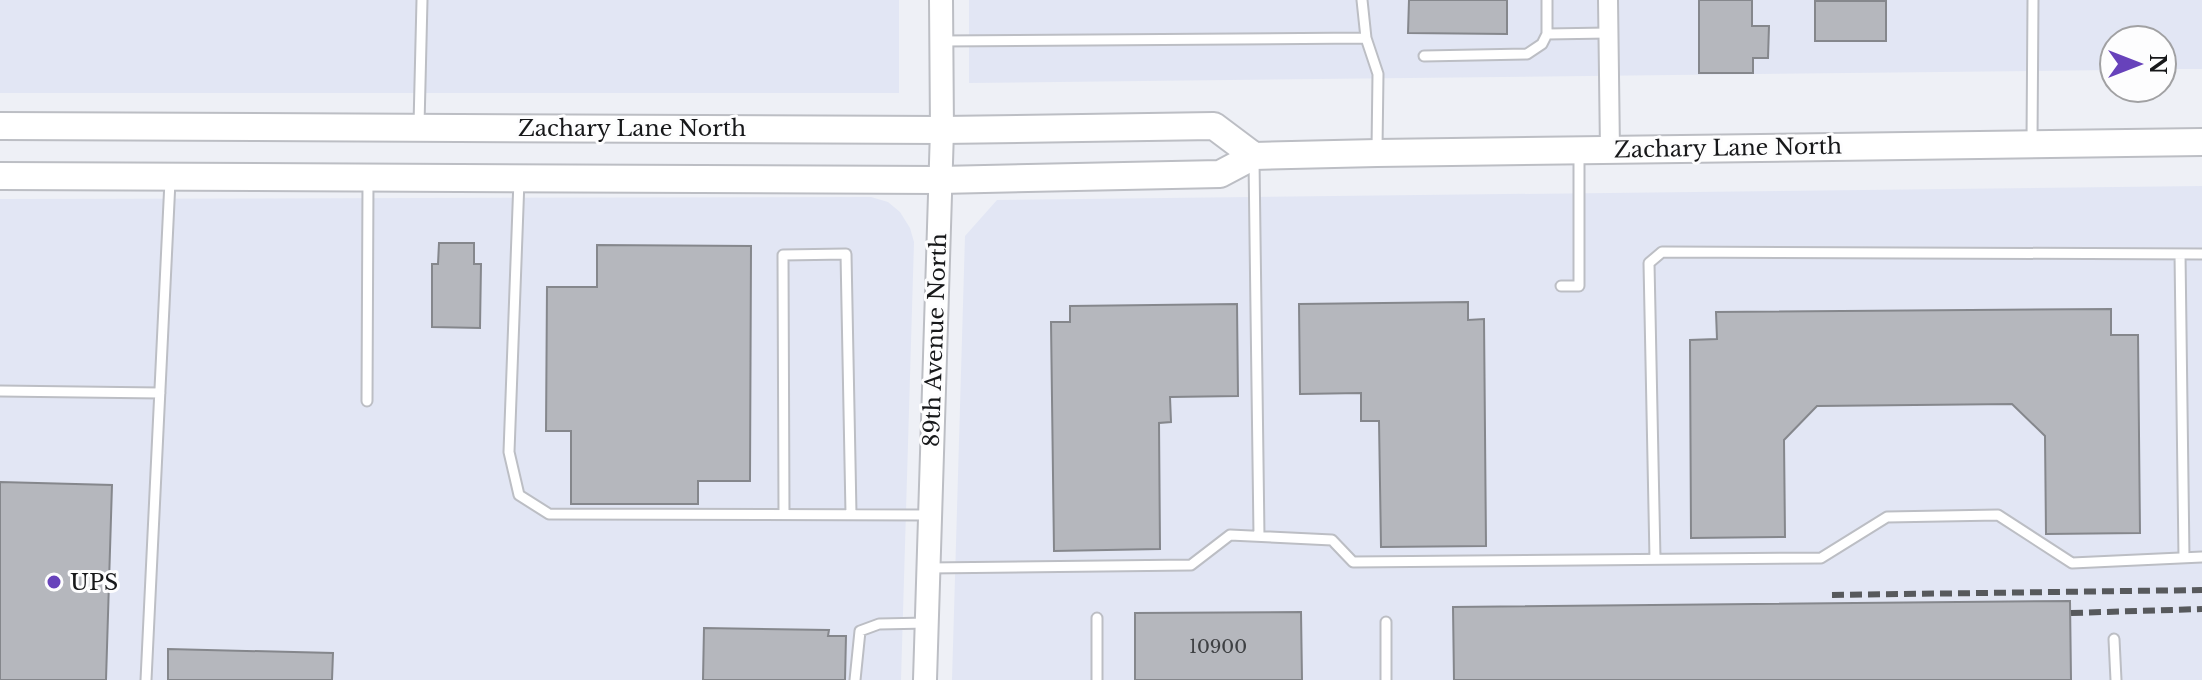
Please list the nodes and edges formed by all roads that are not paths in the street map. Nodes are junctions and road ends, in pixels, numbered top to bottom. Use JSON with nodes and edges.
{"nodes":[{"id":1,"x":422,"y":0,"type":"edge"},
{"id":2,"x":941,"y":0,"type":"edge"},
{"id":3,"x":1362,"y":0,"type":"edge"},
{"id":4,"x":1547,"y":0,"type":"edge"},
{"id":5,"x":1608,"y":0,"type":"edge"},
{"id":6,"x":2033,"y":0,"type":"edge"},
{"id":7,"x":1608,"y":33,"type":"junction"},
{"id":8,"x":1547,"y":34,"type":"junction"},
{"id":9,"x":1366,"y":38,"type":"junction"},
{"id":10,"x":942,"y":41,"type":"junction"},
{"id":11,"x":1424,"y":56,"type":"dead end"},
{"id":12,"x":0,"y":126,"type":"edge"},
{"id":13,"x":419,"y":128,"type":"junction"},
{"id":14,"x":942,"y":130,"type":"junction"},
{"id":15,"x":2202,"y":142,"type":"edge"},
{"id":16,"x":2032,"y":143,"type":"junction"},
{"id":17,"x":1579,"y":150,"type":"junction"},
{"id":18,"x":1610,"y":150,"type":"junction"},
{"id":19,"x":1377,"y":153,"type":"junction"},
{"id":20,"x":1254,"y":156,"type":"junction"},
{"id":21,"x":0,"y":176,"type":"edge"},
{"id":22,"x":170,"y":177,"type":"junction"},
{"id":23,"x":368,"y":178,"type":"junction"},
{"id":24,"x":519,"y":179,"type":"junction"},
{"id":25,"x":940,"y":180,"type":"junction"},
{"id":26,"x":2180,"y":254,"type":"junction"},
{"id":27,"x":2202,"y":254,"type":"edge"},
{"id":28,"x":1561,"y":286,"type":"dead end"},
{"id":29,"x":0,"y":391,"type":"edge"},
{"id":30,"x":160,"y":393,"type":"junction"},
{"id":31,"x":367,"y":401,"type":"dead end"},
{"id":32,"x":784,"y":514,"type":"junction"},
{"id":33,"x":851,"y":514,"type":"junction"},
{"id":34,"x":930,"y":515,"type":"junction"},
{"id":35,"x":1259,"y":536,"type":"junction"},
{"id":36,"x":2202,"y":557,"type":"edge"},
{"id":37,"x":2184,"y":558,"type":"junction"},
{"id":38,"x":1655,"y":559,"type":"junction"},
{"id":39,"x":929,"y":568,"type":"junction"},
{"id":40,"x":1097,"y":618,"type":"dead end"},
{"id":41,"x":1386,"y":622,"type":"dead end"},
{"id":42,"x":927,"y":623,"type":"junction"},
{"id":43,"x":2114,"y":639,"type":"dead end"},
{"id":44,"x":146,"y":680,"type":"edge"},
{"id":45,"x":855,"y":680,"type":"edge"},
{"id":46,"x":925,"y":680,"type":"edge"},
{"id":47,"x":1097,"y":680,"type":"edge"},
{"id":48,"x":1386,"y":680,"type":"edge"},
{"id":49,"x":2116,"y":680,"type":"edge"}],
"edges":[{"from":1,"to":13,"type":"lane"},
{"from":2,"to":10,"type":"street","name":"89th Avenue North"},
{"from":3,"to":9,"type":"lane"},
{"from":4,"to":8,"type":"lane"},
{"from":5,"to":7,"type":"street"},
{"from":6,"to":16,"type":"lane"},
{"from":7,"to":8,"type":"lane"},
{"from":7,"to":18,"type":"street"},
{"from":8,"to":11,"type":"lane"},
{"from":9,"to":10,"type":"lane"},
{"from":9,"to":19,"type":"lane"},
{"from":10,"to":14,"type":"street","name":"89th Avenue North"},
{"from":12,"to":13,"type":"main road","name":"Zachary Lane North"},
{"from":13,"to":14,"type":"main road","name":"Zachary Lane North"},
{"from":14,"to":20,"type":"main road","name":"Zachary Lane North"},
{"from":14,"to":25,"type":"street","name":"89th Avenue North"},
{"from":15,"to":16,"type":"main road","name":"Zachary Lane North"},
{"from":16,"to":18,"type":"main road","name":"Zachary Lane North"},
{"from":17,"to":18,"type":"main road","name":"Zachary Lane North"},
{"from":17,"to":19,"type":"main road","name":"Zachary Lane North"},
{"from":17,"to":28,"type":"lane"},
{"from":19,"to":20,"type":"main road","name":"Zachary Lane North"},
{"from":20,"to":25,"type":"main road","name":"Zachary Lane North"},
{"from":20,"to":35,"type":"lane"},
{"from":21,"to":22,"type":"main road","name":"Zachary Lane North"},
{"from":22,"to":23,"type":"main road","name":"Zachary Lane North"},
{"from":22,"to":30,"type":"lane"},
{"from":23,"to":24,"type":"main road","name":"Zachary Lane North"},
{"from":23,"to":31,"type":"lane"},
{"from":24,"to":25,"type":"main road","name":"Zachary Lane North"},
{"from":24,"to":32,"type":"lane"},
{"from":25,"to":34,"type":"street","name":"89th Avenue North"},
{"from":26,"to":27,"type":"lane"},
{"from":26,"to":37,"type":"lane"},
{"from":26,"to":38,"type":"lane"},
{"from":29,"to":30,"type":"lane"},
{"from":30,"to":44,"type":"lane"},
{"from":32,"to":33,"type":"lane"},
{"from":32,"to":33,"type":"lane"},
{"from":33,"to":34,"type":"lane"},
{"from":34,"to":39,"type":"street","name":"89th Avenue North"},
{"from":35,"to":38,"type":"lane"},
{"from":35,"to":39,"type":"lane"},
{"from":36,"to":37,"type":"lane"},
{"from":37,"to":38,"type":"lane"},
{"from":39,"to":42,"type":"street","name":"89th Avenue North"},
{"from":40,"to":47,"type":"lane"},
{"from":41,"to":48,"type":"lane"},
{"from":42,"to":45,"type":"lane"},
{"from":42,"to":46,"type":"street","name":"89th Avenue North"},
{"from":43,"to":49,"type":"lane"}]}
